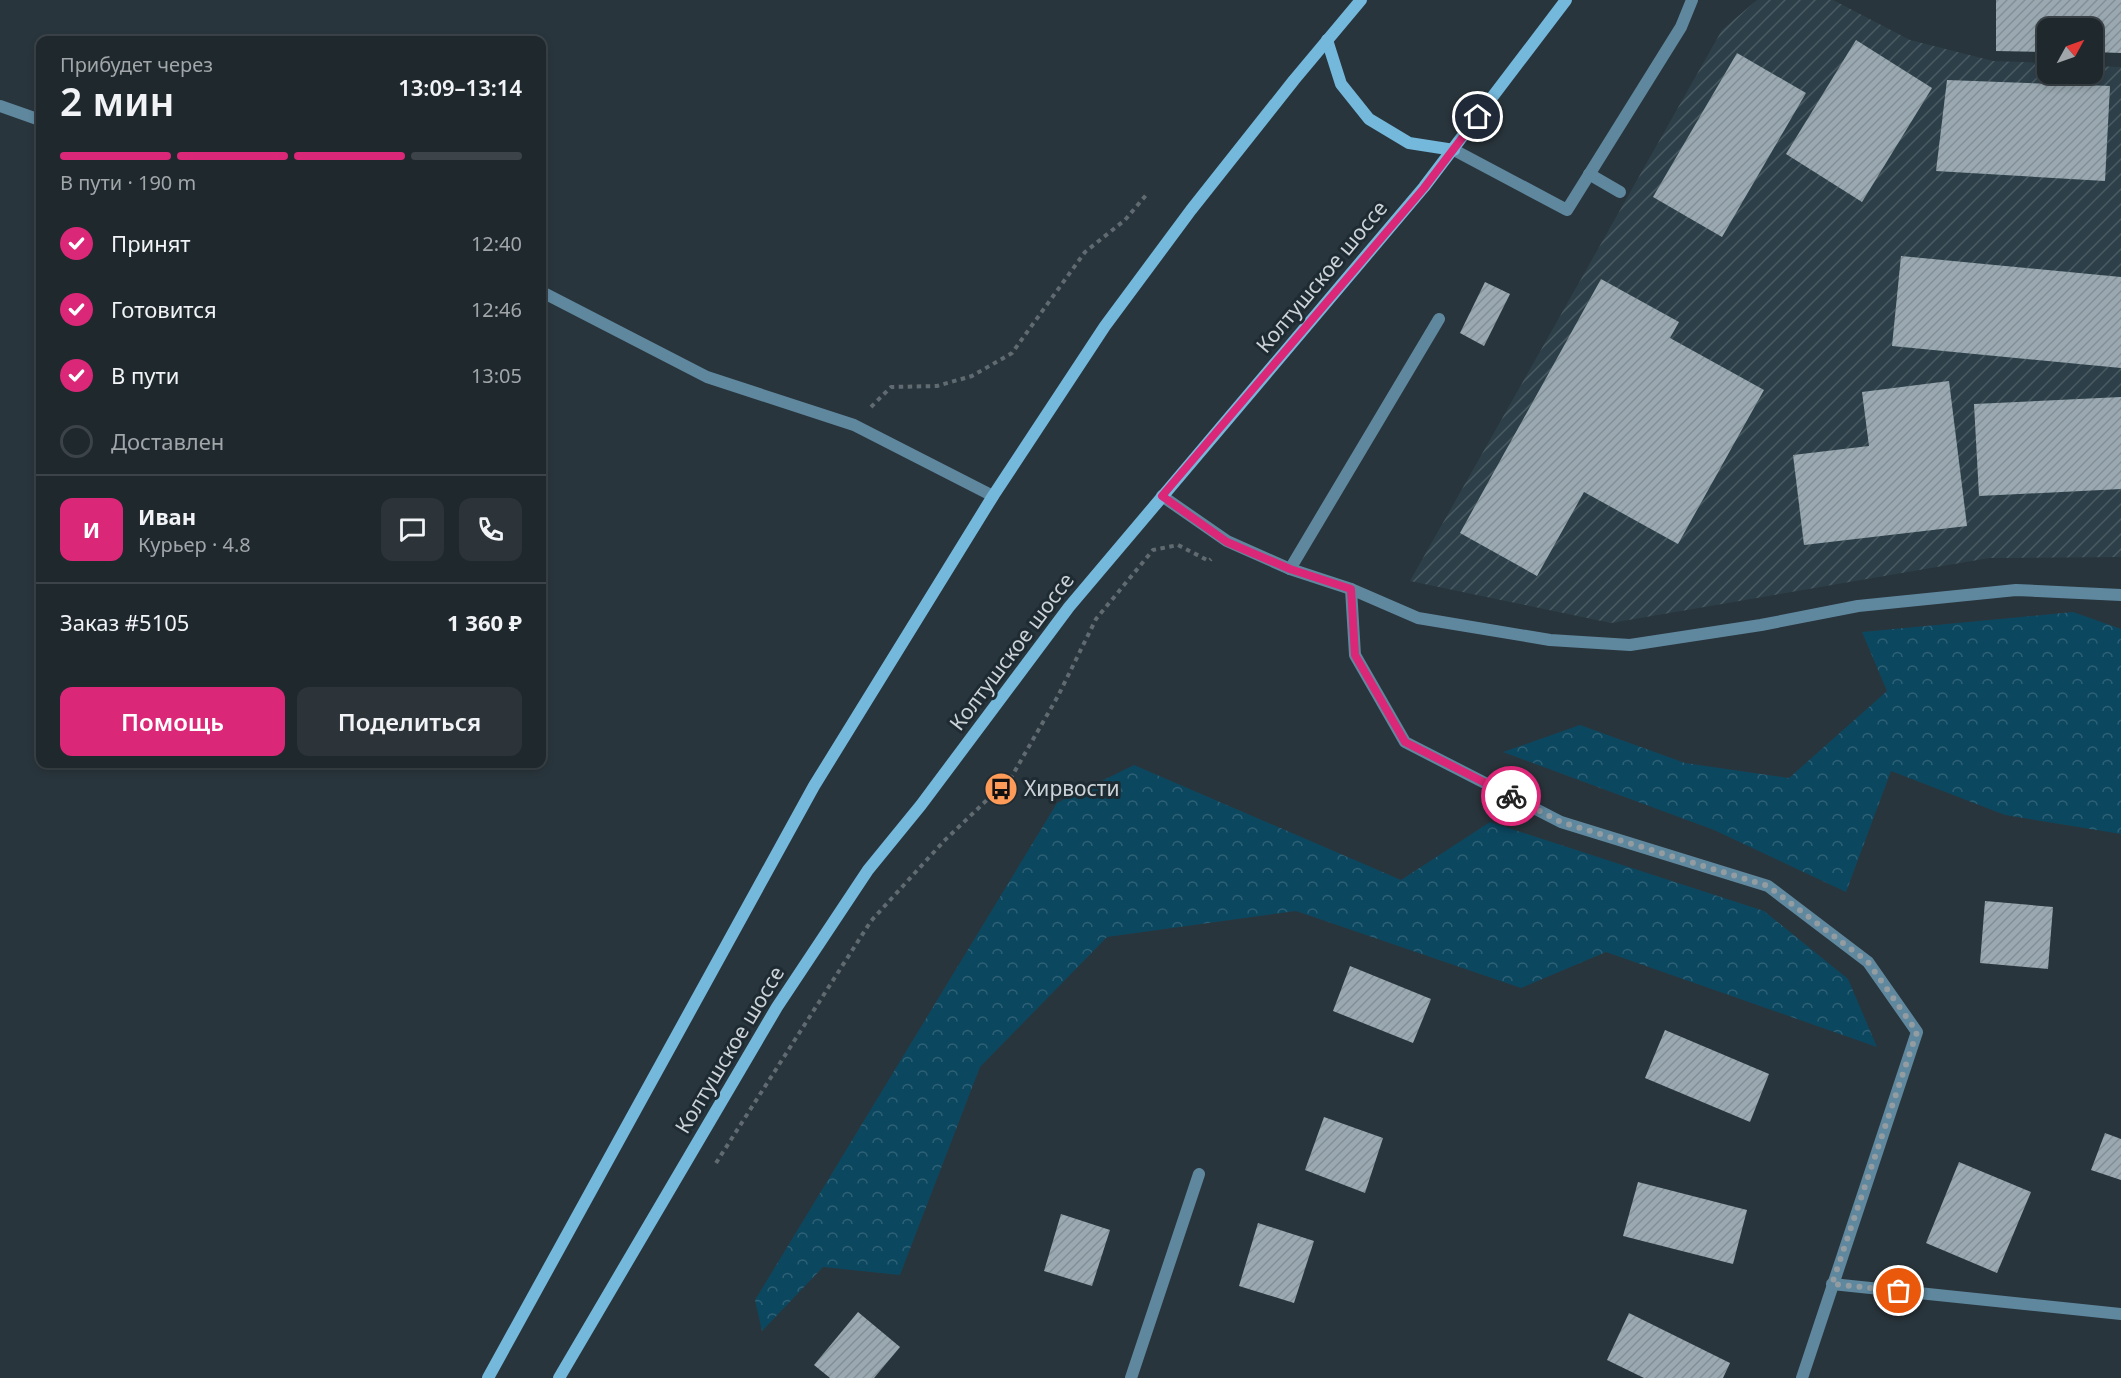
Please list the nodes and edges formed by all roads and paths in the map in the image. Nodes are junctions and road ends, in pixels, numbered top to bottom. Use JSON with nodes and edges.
{"nodes":[{"id":1,"x":1361,"y":0,"type":"edge"},
{"id":2,"x":1566,"y":0,"type":"edge"},
{"id":3,"x":1692,"y":0,"type":"edge"},
{"id":4,"x":1327,"y":40,"type":"junction"},
{"id":5,"x":0,"y":106,"type":"edge"},
{"id":6,"x":36,"y":119,"type":"edge"},
{"id":7,"x":1454,"y":150,"type":"junction"},
{"id":8,"x":1589,"y":174,"type":"junction"},
{"id":9,"x":1620,"y":192,"type":"dead end"},
{"id":10,"x":1148,"y":194,"type":"dead end"},
{"id":11,"x":546,"y":294,"type":"edge"},
{"id":12,"x":1438,"y":319,"type":"dead end"},
{"id":13,"x":854,"y":425,"type":"junction"},
{"id":14,"x":993,"y":496,"type":"junction"},
{"id":15,"x":1162,"y":496,"type":"junction"},
{"id":16,"x":1227,"y":542,"type":"junction"},
{"id":17,"x":1290,"y":569,"type":"junction"},
{"id":18,"x":1351,"y":589,"type":"junction"},
{"id":19,"x":2121,"y":596,"type":"edge"},
{"id":20,"x":714,"y":1166,"type":"dead end"},
{"id":21,"x":1199,"y":1174,"type":"dead end"},
{"id":22,"x":1832,"y":1284,"type":"junction"},
{"id":23,"x":2121,"y":1314,"type":"edge"},
{"id":24,"x":488,"y":1378,"type":"edge"},
{"id":25,"x":559,"y":1378,"type":"edge"},
{"id":26,"x":1131,"y":1378,"type":"edge"},
{"id":27,"x":1802,"y":1378,"type":"edge"}],
"edges":[{"from":1,"to":4,"type":"main road"},
{"from":2,"to":7,"type":"main road","name":"Колтушское шоссе"},
{"from":3,"to":8,"type":"street"},
{"from":4,"to":7,"type":"main road"},
{"from":4,"to":14,"type":"main road"},
{"from":5,"to":6,"type":"street"},
{"from":7,"to":8,"type":"street"},
{"from":7,"to":15,"type":"main road","name":"Колтушское шоссе"},
{"from":8,"to":9,"type":"street"},
{"from":10,"to":13,"type":"path"},
{"from":11,"to":13,"type":"street"},
{"from":12,"to":17,"type":"street"},
{"from":13,"to":14,"type":"street"},
{"from":14,"to":24,"type":"main road"},
{"from":15,"to":16,"type":"street"},
{"from":15,"to":25,"type":"main road","name":"Колтушское шоссе"},
{"from":16,"to":17,"type":"street"},
{"from":16,"to":20,"type":"path"},
{"from":17,"to":18,"type":"street"},
{"from":18,"to":19,"type":"street"},
{"from":18,"to":22,"type":"street"},
{"from":21,"to":26,"type":"street"},
{"from":22,"to":23,"type":"street"},
{"from":22,"to":27,"type":"street"}]}
